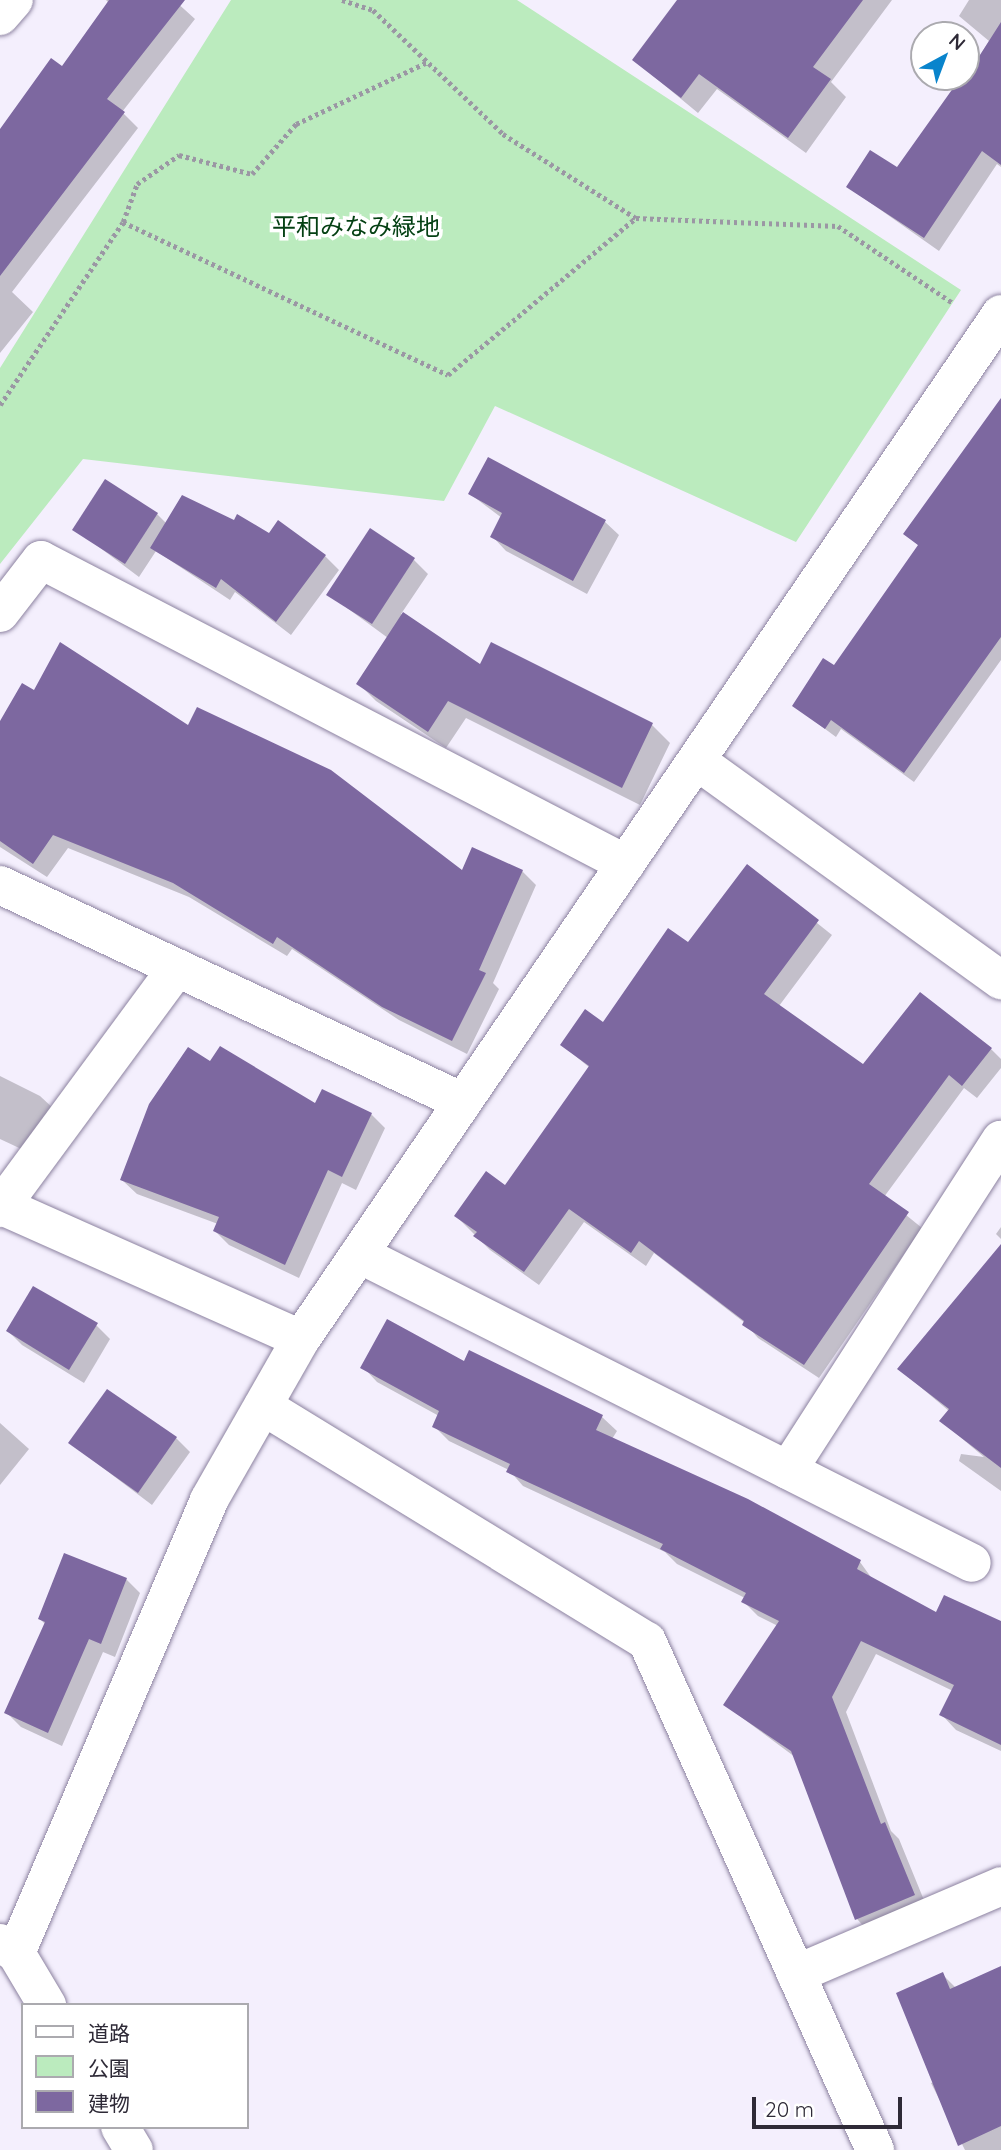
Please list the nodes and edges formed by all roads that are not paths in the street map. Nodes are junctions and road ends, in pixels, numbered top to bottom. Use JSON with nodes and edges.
{"nodes":[{"id":1,"x":14,"y":0,"type":"edge"},
{"id":2,"x":0,"y":16,"type":"edge"},
{"id":3,"x":996,"y":321,"type":"edge"},
{"id":4,"x":0,"y":613,"type":"edge"},
{"id":5,"x":697,"y":761,"type":"junction"},
{"id":6,"x":626,"y":864,"type":"junction"},
{"id":7,"x":0,"y":885,"type":"edge"},
{"id":8,"x":177,"y":968,"type":"junction"},
{"id":9,"x":1001,"y":980,"type":"edge"},
{"id":10,"x":463,"y":1102,"type":"junction"},
{"id":11,"x":1001,"y":1140,"type":"edge"},
{"id":12,"x":1,"y":1206,"type":"edge"},
{"id":13,"x":359,"y":1254,"type":"junction"},
{"id":14,"x":301,"y":1339,"type":"junction"},
{"id":15,"x":263,"y":1406,"type":"junction"},
{"id":16,"x":788,"y":1470,"type":"junction"},
{"id":17,"x":972,"y":1563,"type":"dead end"},
{"id":18,"x":1001,"y":1885,"type":"edge"},
{"id":19,"x":8,"y":1948,"type":"edge"},
{"id":20,"x":796,"y":1974,"type":"junction"},
{"id":21,"x":46,"y":2003,"type":"edge"},
{"id":22,"x":121,"y":2129,"type":"edge"},
{"id":23,"x":134,"y":2150,"type":"edge"},
{"id":24,"x":875,"y":2150,"type":"edge"}],
"edges":[{"from":1,"to":2,"type":"street"},
{"from":3,"to":5,"type":"street"},
{"from":4,"to":6,"type":"street"},
{"from":5,"to":6,"type":"street"},
{"from":5,"to":9,"type":"street"},
{"from":6,"to":10,"type":"street"},
{"from":7,"to":8,"type":"street"},
{"from":8,"to":10,"type":"street"},
{"from":8,"to":12,"type":"street"},
{"from":10,"to":13,"type":"street"},
{"from":11,"to":16,"type":"street"},
{"from":12,"to":14,"type":"street"},
{"from":13,"to":14,"type":"street"},
{"from":13,"to":16,"type":"street"},
{"from":14,"to":15,"type":"street"},
{"from":15,"to":19,"type":"street"},
{"from":15,"to":20,"type":"street"},
{"from":16,"to":17,"type":"street"},
{"from":18,"to":20,"type":"street"},
{"from":19,"to":21,"type":"street"},
{"from":20,"to":24,"type":"street"},
{"from":22,"to":23,"type":"street"}]}
